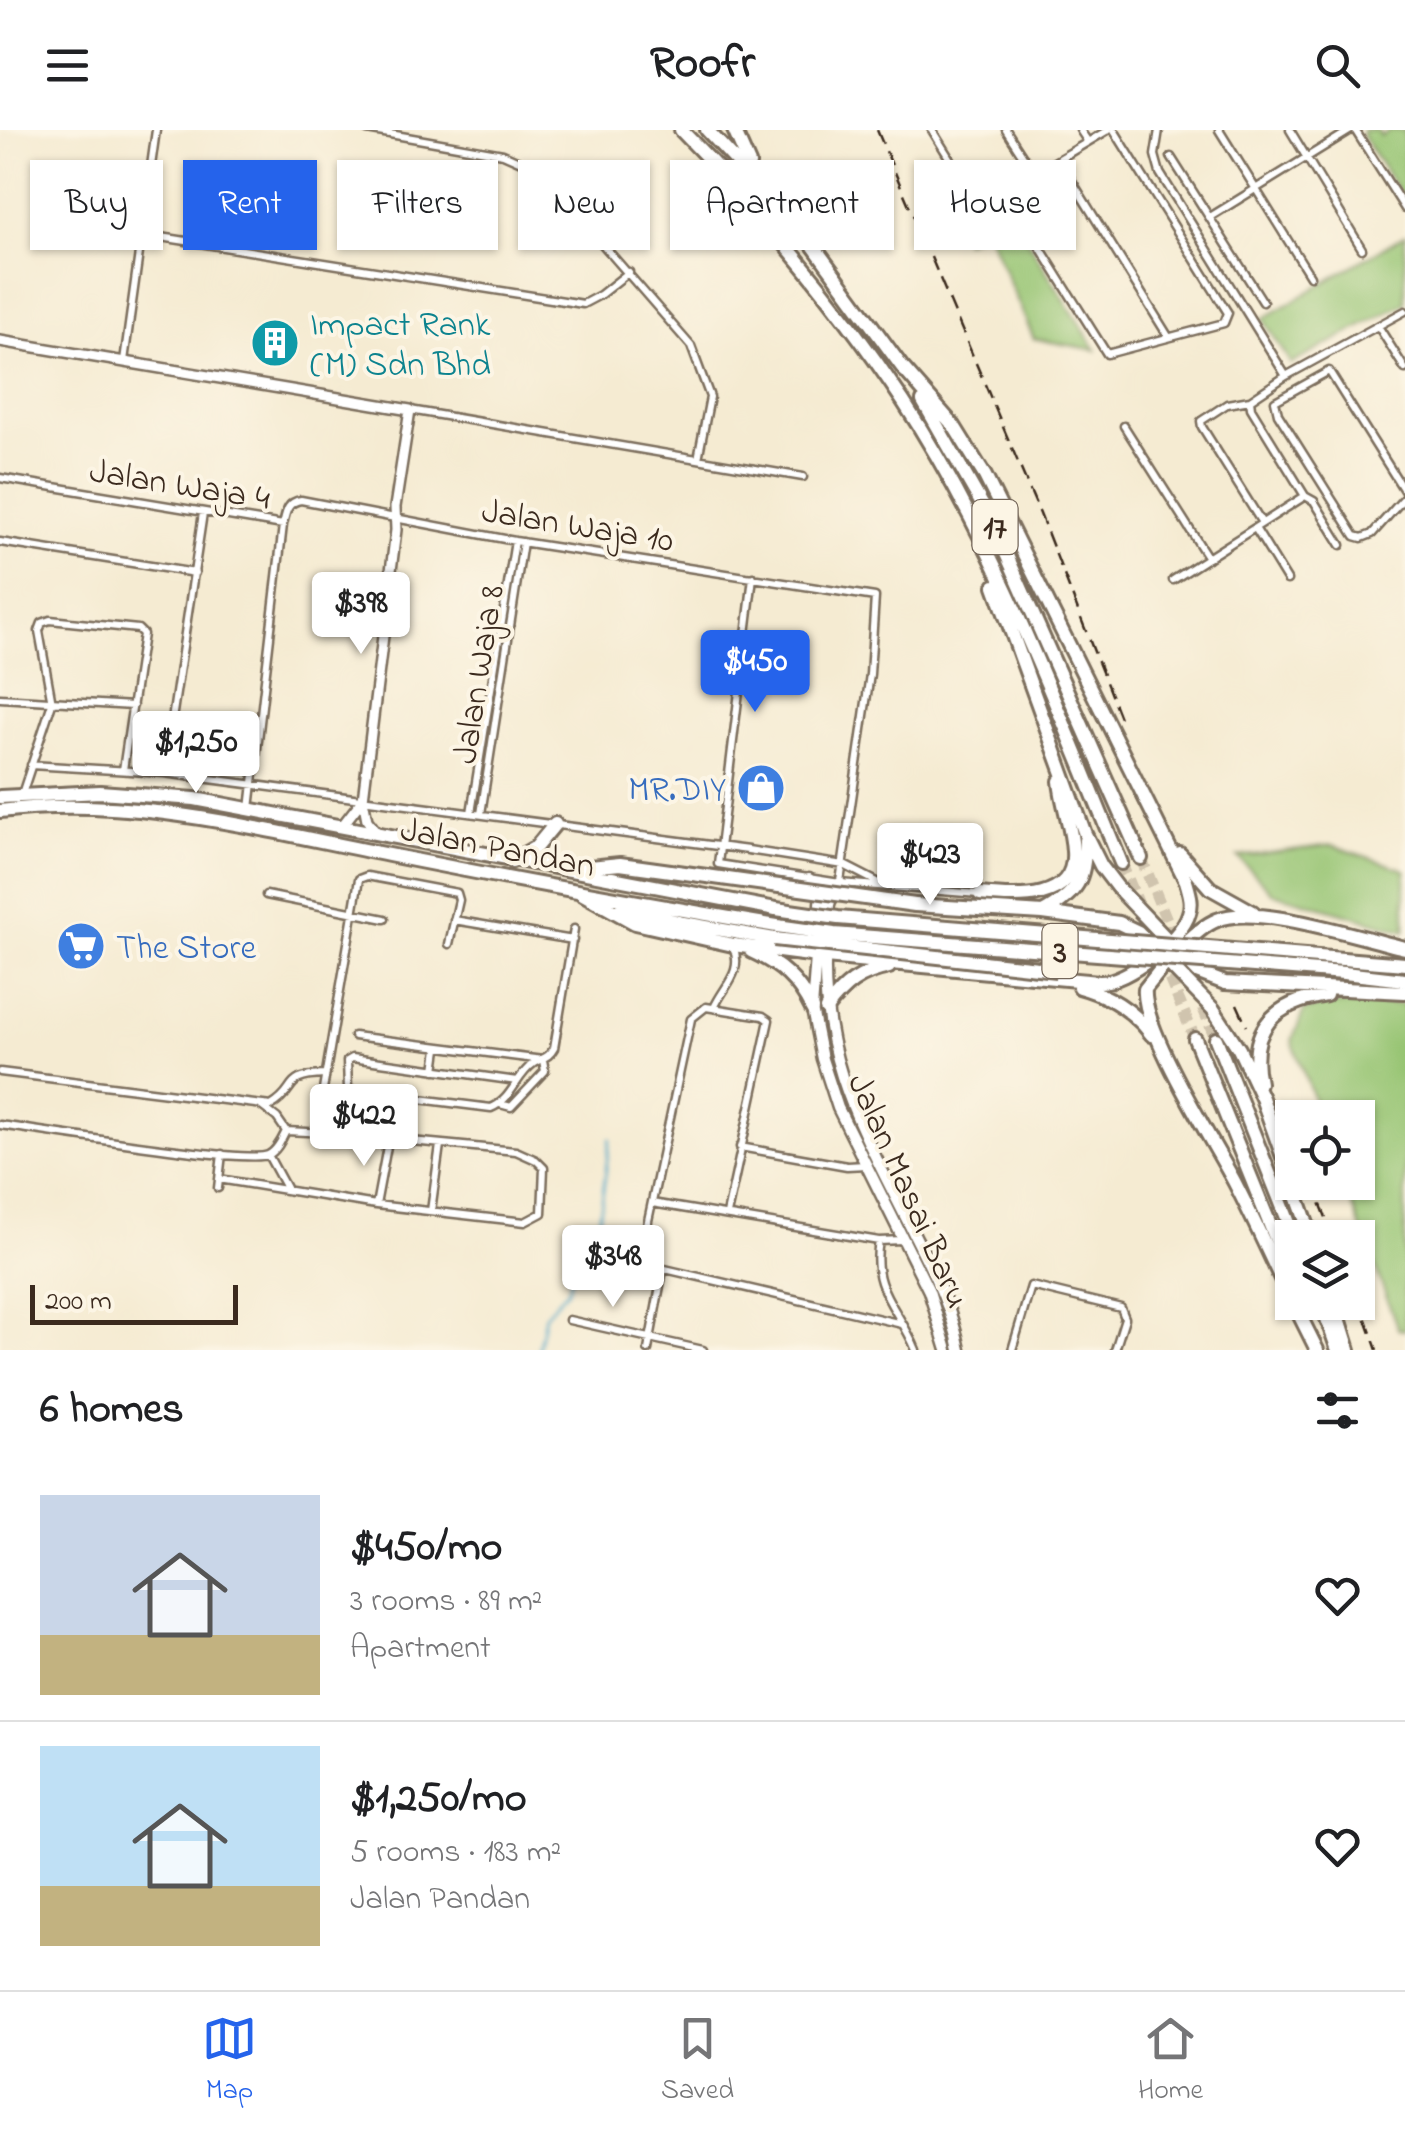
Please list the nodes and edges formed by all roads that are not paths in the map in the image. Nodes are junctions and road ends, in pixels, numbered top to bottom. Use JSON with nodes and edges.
{"nodes":[{"id":1,"x":156,"y":130,"type":"edge"},
{"id":2,"x":368,"y":130,"type":"edge"},
{"id":3,"x":681,"y":130,"type":"edge"},
{"id":4,"x":707,"y":130,"type":"edge"},
{"id":5,"x":734,"y":130,"type":"edge"},
{"id":6,"x":932,"y":130,"type":"edge"},
{"id":7,"x":1006,"y":130,"type":"edge"},
{"id":8,"x":1080,"y":130,"type":"edge"},
{"id":9,"x":1111,"y":130,"type":"edge"},
{"id":10,"x":1159,"y":130,"type":"edge"},
{"id":11,"x":1220,"y":130,"type":"edge"},
{"id":12,"x":1290,"y":130,"type":"edge"},
{"id":13,"x":1353,"y":130,"type":"edge"},
{"id":14,"x":1088,"y":142,"type":"junction"},
{"id":15,"x":1172,"y":157,"type":"dead end"},
{"id":16,"x":1306,"y":158,"type":"junction"},
{"id":17,"x":152,"y":160,"type":"edge"},
{"id":18,"x":737,"y":160,"type":"edge"},
{"id":19,"x":747,"y":160,"type":"edge"},
{"id":20,"x":951,"y":160,"type":"edge"},
{"id":21,"x":1025,"y":160,"type":"edge"},
{"id":22,"x":1058,"y":160,"type":"edge"},
{"id":23,"x":1076,"y":189,"type":"edge"},
{"id":24,"x":1256,"y":189,"type":"junction"},
{"id":25,"x":1405,"y":209,"type":"edge"},
{"id":26,"x":1210,"y":217,"type":"junction"},
{"id":27,"x":163,"y":237,"type":"edge"},
{"id":28,"x":1362,"y":249,"type":"dead end"},
{"id":29,"x":140,"y":250,"type":"edge"},
{"id":30,"x":817,"y":250,"type":"edge"},
{"id":31,"x":1041,"y":250,"type":"edge"},
{"id":32,"x":629,"y":272,"type":"junction"},
{"id":33,"x":1310,"y":276,"type":"dead end"},
{"id":34,"x":1263,"y":302,"type":"dead end"},
{"id":35,"x":1405,"y":311,"type":"edge"},
{"id":36,"x":1378,"y":326,"type":"junction"},
{"id":37,"x":1168,"y":336,"type":"junction"},
{"id":38,"x":0,"y":340,"type":"edge"},
{"id":39,"x":124,"y":361,"type":"junction"},
{"id":40,"x":903,"y":368,"type":"junction"},
{"id":41,"x":1405,"y":369,"type":"edge"},
{"id":42,"x":1286,"y":376,"type":"junction"},
{"id":43,"x":1250,"y":400,"type":"junction"},
{"id":44,"x":410,"y":410,"type":"junction"},
{"id":45,"x":1124,"y":426,"type":"dead end"},
{"id":46,"x":698,"y":460,"type":"junction"},
{"id":47,"x":803,"y":477,"type":"dead end"},
{"id":48,"x":0,"y":478,"type":"edge"},
{"id":49,"x":1405,"y":495,"type":"edge"},
{"id":50,"x":1305,"y":496,"type":"junction"},
{"id":51,"x":203,"y":513,"type":"junction"},
{"id":52,"x":395,"y":517,"type":"junction"},
{"id":53,"x":284,"y":525,"type":"junction"},
{"id":54,"x":1259,"y":526,"type":"junction"},
{"id":55,"x":975,"y":532,"type":"junction"},
{"id":56,"x":0,"y":542,"type":"edge"},
{"id":57,"x":519,"y":542,"type":"junction"},
{"id":58,"x":1341,"y":544,"type":"dead end"},
{"id":59,"x":1208,"y":558,"type":"junction"},
{"id":60,"x":195,"y":573,"type":"junction"},
{"id":61,"x":753,"y":577,"type":"junction"},
{"id":62,"x":1174,"y":580,"type":"dead end"},
{"id":63,"x":1287,"y":580,"type":"dead end"},
{"id":64,"x":0,"y":698,"type":"edge"},
{"id":65,"x":52,"y":703,"type":"junction"},
{"id":66,"x":133,"y":706,"type":"junction"},
{"id":67,"x":1114,"y":734,"type":"junction"},
{"id":68,"x":1060,"y":764,"type":"junction"},
{"id":69,"x":31,"y":765,"type":"junction"},
{"id":70,"x":123,"y":770,"type":"junction"},
{"id":71,"x":164,"y":773,"type":"junction"},
{"id":72,"x":252,"y":786,"type":"junction"},
{"id":73,"x":22,"y":794,"type":"junction"},
{"id":74,"x":0,"y":797,"type":"edge"},
{"id":75,"x":363,"y":799,"type":"junction"},
{"id":76,"x":250,"y":809,"type":"junction"},
{"id":77,"x":0,"y":810,"type":"edge"},
{"id":78,"x":471,"y":813,"type":"junction"},
{"id":79,"x":481,"y":814,"type":"junction"},
{"id":80,"x":554,"y":824,"type":"junction"},
{"id":81,"x":340,"y":828,"type":"junction"},
{"id":82,"x":1084,"y":834,"type":"junction"},
{"id":83,"x":380,"y":835,"type":"junction"},
{"id":84,"x":718,"y":847,"type":"junction"},
{"id":85,"x":1141,"y":858,"type":"tunnel mouth"},
{"id":86,"x":512,"y":860,"type":"junction"},
{"id":87,"x":1121,"y":862,"type":"tunnel mouth"},
{"id":88,"x":844,"y":865,"type":"junction"},
{"id":89,"x":563,"y":870,"type":"junction"},
{"id":90,"x":857,"y":872,"type":"junction"},
{"id":91,"x":809,"y":879,"type":"junction"},
{"id":92,"x":845,"y":883,"type":"junction"},
{"id":93,"x":883,"y":885,"type":"junction"},
{"id":94,"x":581,"y":893,"type":"junction"},
{"id":95,"x":980,"y":894,"type":"joint"},
{"id":96,"x":266,"y":896,"type":"dead end"},
{"id":97,"x":1042,"y":913,"type":"junction"},
{"id":98,"x":353,"y":914,"type":"junction"},
{"id":99,"x":1263,"y":916,"type":"junction"},
{"id":100,"x":384,"y":920,"type":"dead end"},
{"id":101,"x":454,"y":920,"type":"junction"},
{"id":102,"x":574,"y":929,"type":"dead end"},
{"id":103,"x":775,"y":932,"type":"junction"},
{"id":104,"x":572,"y":940,"type":"junction"},
{"id":105,"x":1168,"y":940,"type":"junction"},
{"id":106,"x":448,"y":944,"type":"dead end"},
{"id":107,"x":736,"y":946,"type":"junction"},
{"id":108,"x":1405,"y":948,"type":"edge"},
{"id":109,"x":1157,"y":952,"type":"junction"},
{"id":110,"x":1179,"y":952,"type":"junction"},
{"id":111,"x":820,"y":957,"type":"junction"},
{"id":112,"x":901,"y":964,"type":"junction"},
{"id":113,"x":1168,"y":964,"type":"junction"},
{"id":114,"x":1405,"y":964,"type":"edge"},
{"id":115,"x":1344,"y":966,"type":"junction"},
{"id":116,"x":1052,"y":974,"type":"junction"},
{"id":117,"x":1405,"y":980,"type":"edge"},
{"id":118,"x":1353,"y":990,"type":"junction"},
{"id":119,"x":1405,"y":992,"type":"edge"},
{"id":120,"x":709,"y":1007,"type":"junction"},
{"id":121,"x":819,"y":1009,"type":"junction"},
{"id":122,"x":354,"y":1036,"type":"dead end"},
{"id":123,"x":1195,"y":1039,"type":"tunnel mouth"},
{"id":124,"x":1216,"y":1039,"type":"tunnel mouth"},
{"id":125,"x":438,"y":1049,"type":"junction"},
{"id":126,"x":1162,"y":1049,"type":"junction"},
{"id":127,"x":543,"y":1060,"type":"junction"},
{"id":128,"x":435,"y":1070,"type":"junction"},
{"id":129,"x":0,"y":1072,"type":"edge"},
{"id":130,"x":325,"y":1075,"type":"junction"},
{"id":131,"x":519,"y":1082,"type":"junction"},
{"id":132,"x":348,"y":1090,"type":"junction"},
{"id":133,"x":1262,"y":1098,"type":"junction"},
{"id":134,"x":500,"y":1104,"type":"junction"},
{"id":135,"x":260,"y":1106,"type":"junction"},
{"id":136,"x":0,"y":1125,"type":"edge"},
{"id":137,"x":286,"y":1131,"type":"junction"},
{"id":138,"x":316,"y":1132,"type":"junction"},
{"id":139,"x":326,"y":1132,"type":"junction"},
{"id":140,"x":388,"y":1140,"type":"junction"},
{"id":141,"x":440,"y":1145,"type":"junction"},
{"id":142,"x":740,"y":1147,"type":"junction"},
{"id":143,"x":222,"y":1154,"type":"junction"},
{"id":144,"x":268,"y":1155,"type":"junction"},
{"id":145,"x":866,"y":1164,"type":"junction"},
{"id":146,"x":220,"y":1179,"type":"junction"},
{"id":147,"x":218,"y":1188,"type":"dead end"},
{"id":148,"x":286,"y":1188,"type":"junction"},
{"id":149,"x":652,"y":1203,"type":"junction"},
{"id":150,"x":376,"y":1205,"type":"junction"},
{"id":151,"x":431,"y":1211,"type":"junction"},
{"id":152,"x":726,"y":1214,"type":"junction"},
{"id":153,"x":1288,"y":1220,"type":"edge"},
{"id":154,"x":1306,"y":1220,"type":"edge"},
{"id":155,"x":1275,"y":1237,"type":"edge"},
{"id":156,"x":904,"y":1240,"type":"junction"},
{"id":157,"x":879,"y":1241,"type":"junction"},
{"id":158,"x":1275,"y":1265,"type":"edge"},
{"id":159,"x":663,"y":1270,"type":"junction"},
{"id":160,"x":569,"y":1320,"type":"dead end"},
{"id":161,"x":1302,"y":1320,"type":"edge"},
{"id":162,"x":1308,"y":1320,"type":"edge"},
{"id":163,"x":1327,"y":1320,"type":"edge"},
{"id":164,"x":1340,"y":1320,"type":"edge"},
{"id":165,"x":902,"y":1324,"type":"junction"},
{"id":166,"x":651,"y":1336,"type":"junction"},
{"id":167,"x":648,"y":1350,"type":"edge"},
{"id":168,"x":703,"y":1350,"type":"edge"},
{"id":169,"x":916,"y":1350,"type":"edge"},
{"id":170,"x":947,"y":1350,"type":"edge"},
{"id":171,"x":960,"y":1350,"type":"edge"},
{"id":172,"x":1012,"y":1350,"type":"edge"},
{"id":173,"x":1115,"y":1350,"type":"edge"},
{"id":174,"x":1318,"y":1350,"type":"edge"},
{"id":175,"x":1338,"y":1350,"type":"edge"},
{"id":176,"x":1349,"y":1350,"type":"edge"}],
"edges":[{"from":1,"to":17,"type":"street"},
{"from":2,"to":32,"type":"street"},
{"from":3,"to":55,"type":"highway","number":"17"},
{"from":4,"to":18,"type":"highway","number":"17"},
{"from":5,"to":19,"type":"highway"},
{"from":6,"to":20,"type":"street"},
{"from":7,"to":21,"type":"street"},
{"from":8,"to":14,"type":"street"},
{"from":9,"to":14,"type":"street"},
{"from":9,"to":37,"type":"street"},
{"from":10,"to":42,"type":"street"},
{"from":11,"to":24,"type":"street"},
{"from":12,"to":16,"type":"street"},
{"from":13,"to":16,"type":"street"},
{"from":13,"to":25,"type":"street"},
{"from":14,"to":22,"type":"street"},
{"from":15,"to":26,"type":"street"},
{"from":16,"to":24,"type":"street"},
{"from":16,"to":28,"type":"street"},
{"from":23,"to":37,"type":"street"},
{"from":24,"to":26,"type":"street"},
{"from":24,"to":33,"type":"street"},
{"from":26,"to":34,"type":"street"},
{"from":27,"to":32,"type":"street"},
{"from":29,"to":39,"type":"street"},
{"from":30,"to":40,"type":"highway","number":"17"},
{"from":31,"to":37,"type":"street"},
{"from":32,"to":46,"type":"street"},
{"from":35,"to":36,"type":"street"},
{"from":36,"to":41,"type":"street"},
{"from":36,"to":42,"type":"street"},
{"from":38,"to":39,"type":"street"},
{"from":39,"to":44,"type":"street"},
{"from":40,"to":67,"type":"highway"},
{"from":40,"to":85,"type":"highway","number":"17"},
{"from":42,"to":43,"type":"street"},
{"from":43,"to":50,"type":"street"},
{"from":43,"to":54,"type":"street"},
{"from":44,"to":46,"type":"street"},
{"from":44,"to":52,"type":"street"},
{"from":45,"to":59,"type":"street"},
{"from":46,"to":47,"type":"street"},
{"from":48,"to":51,"type":"street","name":"Jalan Waja 4"},
{"from":49,"to":49,"type":"street"},
{"from":50,"to":54,"type":"street"},
{"from":50,"to":58,"type":"street"},
{"from":51,"to":53,"type":"street","name":"Jalan Waja 4"},
{"from":51,"to":60,"type":"street"},
{"from":52,"to":53,"type":"street","name":"Jalan Waja 4"},
{"from":52,"to":57,"type":"street","name":"Jalan Waja 10"},
{"from":52,"to":75,"type":"street"},
{"from":53,"to":72,"type":"street"},
{"from":54,"to":59,"type":"street"},
{"from":54,"to":63,"type":"street"},
{"from":55,"to":68,"type":"highway"},
{"from":55,"to":87,"type":"highway","number":"17"},
{"from":56,"to":60,"type":"street"},
{"from":57,"to":61,"type":"street","name":"Jalan Waja 10"},
{"from":57,"to":78,"type":"street","name":"Jalan Waja 8"},
{"from":57,"to":79,"type":"street","name":"Jalan Waja 8"},
{"from":59,"to":62,"type":"street"},
{"from":60,"to":71,"type":"street"},
{"from":61,"to":84,"type":"street"},
{"from":61,"to":88,"type":"street","name":"Jalan Waja 10"},
{"from":64,"to":65,"type":"street"},
{"from":65,"to":66,"type":"street"},
{"from":65,"to":66,"type":"street"},
{"from":65,"to":69,"type":"street"},
{"from":66,"to":70,"type":"street"},
{"from":67,"to":99,"type":"highway"},
{"from":67,"to":105,"type":"highway"},
{"from":68,"to":82,"type":"highway"},
{"from":68,"to":95,"type":"highway"},
{"from":69,"to":70,"type":"street"},
{"from":69,"to":73,"type":"street"},
{"from":70,"to":71,"type":"street"},
{"from":71,"to":72,"type":"street"},
{"from":72,"to":75,"type":"street"},
{"from":72,"to":76,"type":"street"},
{"from":73,"to":74,"type":"highway","name":"Jalan Pandan","number":"3"},
{"from":73,"to":76,"type":"highway","name":"Jalan Pandan","number":"3"},
{"from":75,"to":78,"type":"street"},
{"from":75,"to":81,"type":"street"},
{"from":75,"to":83,"type":"street"},
{"from":76,"to":81,"type":"highway","name":"Jalan Pandan","number":"3"},
{"from":77,"to":94,"type":"highway","name":"Jalan Pandan","number":"3"},
{"from":78,"to":79,"type":"street"},
{"from":79,"to":80,"type":"street"},
{"from":80,"to":84,"type":"street"},
{"from":80,"to":86,"type":"highway"},
{"from":81,"to":83,"type":"highway","name":"Jalan Pandan","number":"3"},
{"from":82,"to":97,"type":"highway"},
{"from":82,"to":105,"type":"highway"},
{"from":83,"to":86,"type":"highway","name":"Jalan Pandan","number":"3"},
{"from":84,"to":88,"type":"street"},
{"from":84,"to":91,"type":"street"},
{"from":86,"to":89,"type":"highway","name":"Jalan Pandan","number":"3"},
{"from":88,"to":90,"type":"street"},
{"from":88,"to":92,"type":"street"},
{"from":89,"to":97,"type":"highway","bridge":true},
{"from":89,"to":115,"type":"highway","name":"Jalan Pandan","number":"3","bridge":true},
{"from":90,"to":92,"type":"street"},
{"from":90,"to":93,"type":"street"},
{"from":91,"to":92,"type":"street"},
{"from":91,"to":111,"type":"main road","name":"Jalan Masai Baru"},
{"from":92,"to":93,"type":"street"},
{"from":92,"to":111,"type":"main road","name":"Jalan Masai Baru"},
{"from":93,"to":95,"type":"street"},
{"from":94,"to":103,"type":"highway","name":"Jalan Pandan","number":"3"},
{"from":94,"to":107,"type":"highway"},
{"from":96,"to":98,"type":"street"},
{"from":97,"to":109,"type":"highway"},
{"from":98,"to":100,"type":"street"},
{"from":98,"to":101,"type":"street"},
{"from":98,"to":130,"type":"street"},
{"from":99,"to":108,"type":"highway"},
{"from":99,"to":110,"type":"highway"},
{"from":101,"to":104,"type":"street"},
{"from":101,"to":106,"type":"street"},
{"from":102,"to":104,"type":"street"},
{"from":103,"to":115,"type":"highway","name":"Jalan Pandan","number":"3","bridge":true},
{"from":103,"to":116,"type":"highway","bridge":true},
{"from":104,"to":127,"type":"street"},
{"from":105,"to":109,"type":"highway"},
{"from":105,"to":110,"type":"highway"},
{"from":107,"to":111,"type":"highway"},
{"from":107,"to":120,"type":"street"},
{"from":107,"to":121,"type":"highway"},
{"from":109,"to":113,"type":"highway"},
{"from":109,"to":116,"type":"highway"},
{"from":110,"to":113,"type":"highway"},
{"from":110,"to":118,"type":"highway"},
{"from":111,"to":112,"type":"highway"},
{"from":111,"to":121,"type":"main road","name":"Jalan Masai Baru"},
{"from":112,"to":116,"type":"highway"},
{"from":112,"to":121,"type":"highway"},
{"from":113,"to":126,"type":"highway"},
{"from":113,"to":133,"type":"highway"},
{"from":114,"to":115,"type":"highway","name":"Jalan Pandan","number":"3"},
{"from":115,"to":117,"type":"highway","name":"Jalan Pandan","number":"3"},
{"from":116,"to":126,"type":"highway"},
{"from":118,"to":119,"type":"highway"},
{"from":118,"to":133,"type":"highway"},
{"from":120,"to":142,"type":"street"},
{"from":120,"to":149,"type":"street"},
{"from":121,"to":145,"type":"main road","name":"Jalan Masai Baru"},
{"from":121,"to":171,"type":"main road","name":"Jalan Masai Baru"},
{"from":122,"to":125,"type":"street"},
{"from":123,"to":155,"type":"highway"},
{"from":124,"to":153,"type":"highway"},
{"from":125,"to":127,"type":"street"},
{"from":125,"to":128,"type":"street"},
{"from":126,"to":158,"type":"highway"},
{"from":127,"to":131,"type":"street"},
{"from":127,"to":134,"type":"street"},
{"from":128,"to":131,"type":"street"},
{"from":128,"to":132,"type":"street"},
{"from":129,"to":135,"type":"street"},
{"from":130,"to":135,"type":"street"},
{"from":130,"to":138,"type":"street"},
{"from":131,"to":134,"type":"street"},
{"from":132,"to":134,"type":"street"},
{"from":132,"to":139,"type":"street"},
{"from":133,"to":154,"type":"highway"},
{"from":135,"to":137,"type":"street"},
{"from":136,"to":143,"type":"street"},
{"from":137,"to":138,"type":"street"},
{"from":137,"to":144,"type":"street"},
{"from":138,"to":139,"type":"street"},
{"from":139,"to":140,"type":"street"},
{"from":140,"to":141,"type":"street"},
{"from":140,"to":150,"type":"street"},
{"from":141,"to":151,"type":"street"},
{"from":141,"to":151,"type":"street"},
{"from":142,"to":145,"type":"street"},
{"from":142,"to":152,"type":"street"},
{"from":143,"to":144,"type":"street"},
{"from":143,"to":146,"type":"street"},
{"from":144,"to":148,"type":"street"},
{"from":145,"to":156,"type":"main road","name":"Jalan Masai Baru"},
{"from":146,"to":147,"type":"street"},
{"from":146,"to":148,"type":"street"},
{"from":148,"to":150,"type":"street"},
{"from":149,"to":152,"type":"street"},
{"from":149,"to":159,"type":"street"},
{"from":150,"to":151,"type":"street"},
{"from":152,"to":157,"type":"street"},
{"from":156,"to":157,"type":"street"},
{"from":156,"to":170,"type":"main road","name":"Jalan Masai Baru"},
{"from":157,"to":165,"type":"street"},
{"from":159,"to":165,"type":"street"},
{"from":159,"to":166,"type":"street"},
{"from":160,"to":166,"type":"street"},
{"from":161,"to":174,"type":"highway"},
{"from":162,"to":174,"type":"highway"},
{"from":163,"to":175,"type":"highway"},
{"from":164,"to":176,"type":"highway"},
{"from":165,"to":169,"type":"street"},
{"from":166,"to":167,"type":"street"},
{"from":166,"to":168,"type":"street"},
{"from":172,"to":173,"type":"street"}]}
